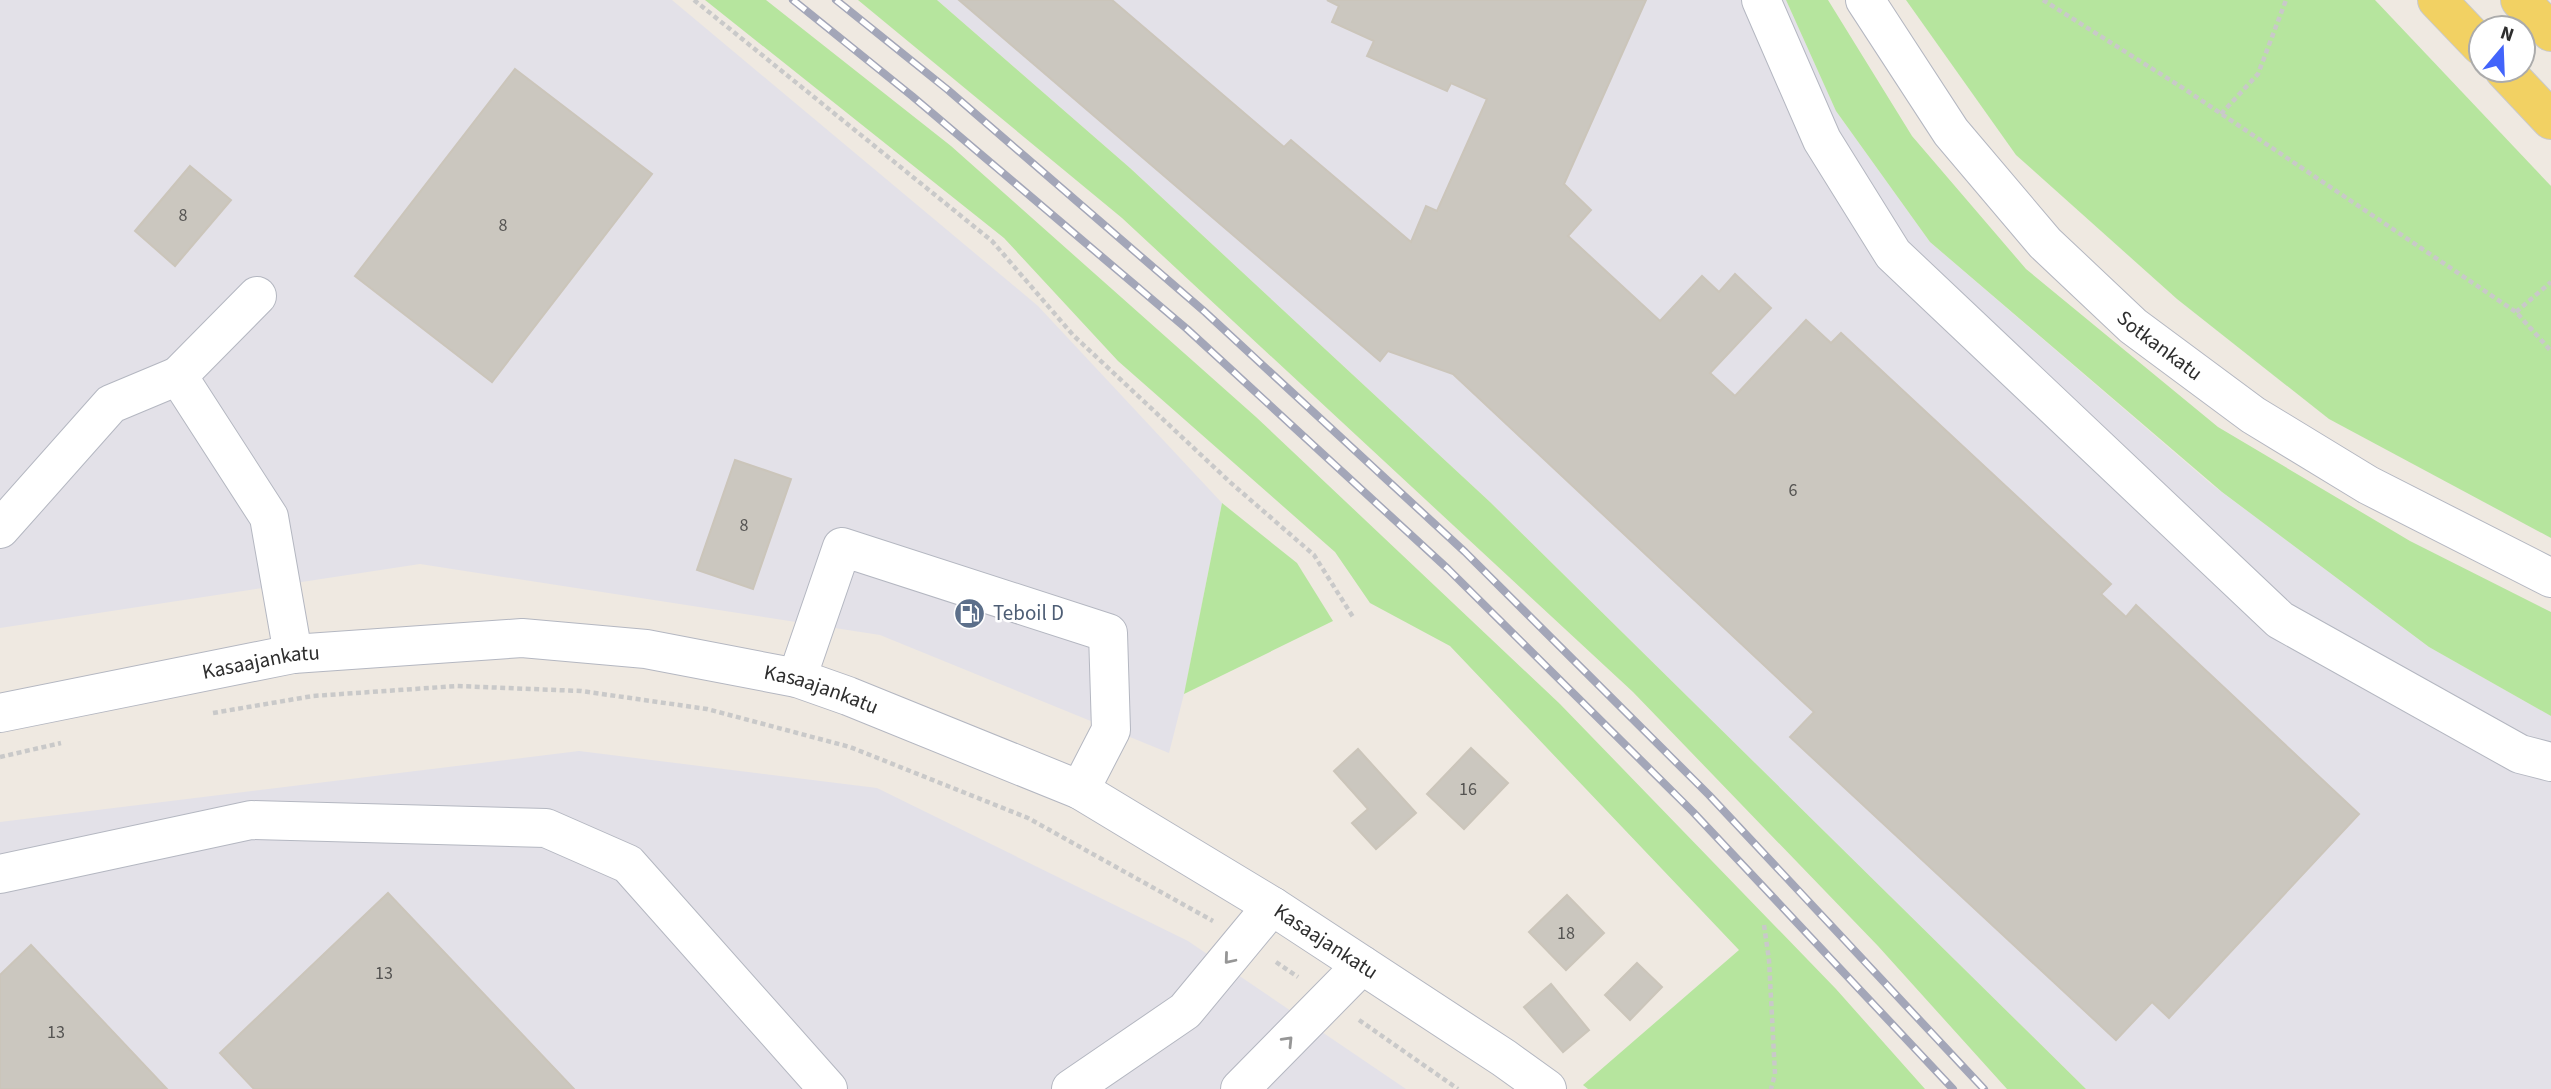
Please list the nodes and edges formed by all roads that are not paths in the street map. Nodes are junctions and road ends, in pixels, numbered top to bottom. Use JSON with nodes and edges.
{"nodes":[{"id":1,"x":1761,"y":0,"type":"edge"},
{"id":2,"x":1865,"y":0,"type":"edge"},
{"id":3,"x":2443,"y":6,"type":"edge"},
{"id":4,"x":2467,"y":31,"type":"edge"},
{"id":5,"x":2517,"y":84,"type":"edge"},
{"id":6,"x":2551,"y":120,"type":"edge"},
{"id":7,"x":257,"y":296,"type":"dead end"},
{"id":8,"x":178,"y":376,"type":"junction"},
{"id":9,"x":0,"y":529,"type":"edge"},
{"id":10,"x":2551,"y":578,"type":"edge"},
{"id":11,"x":293,"y":654,"type":"junction"},
{"id":12,"x":797,"y":678,"type":"junction"},
{"id":13,"x":0,"y":713,"type":"edge"},
{"id":14,"x":2551,"y":762,"type":"edge"},
{"id":15,"x":1080,"y":790,"type":"junction"},
{"id":16,"x":0,"y":874,"type":"edge"},
{"id":17,"x":1272,"y":906,"type":"junction"},
{"id":18,"x":1362,"y":965,"type":"junction"},
{"id":19,"x":828,"y":1089,"type":"edge"},
{"id":20,"x":1071,"y":1089,"type":"edge"},
{"id":21,"x":1240,"y":1089,"type":"edge"},
{"id":22,"x":1546,"y":1089,"type":"edge"}],
"edges":[{"from":1,"to":14,"type":"street"},
{"from":2,"to":10,"type":"street","name":"Sotkankatu"},
{"from":3,"to":4,"type":"main road"},
{"from":5,"to":6,"type":"main road"},
{"from":7,"to":8,"type":"street"},
{"from":8,"to":9,"type":"street"},
{"from":8,"to":11,"type":"street"},
{"from":11,"to":12,"type":"street","name":"Kasaajankatu"},
{"from":11,"to":13,"type":"street","name":"Kasaajankatu"},
{"from":12,"to":15,"type":"street","name":"Kasaajankatu"},
{"from":12,"to":15,"type":"street"},
{"from":15,"to":17,"type":"street","name":"Kasaajankatu"},
{"from":16,"to":19,"type":"street"},
{"from":17,"to":18,"type":"street","name":"Kasaajankatu"},
{"from":17,"to":20,"type":"street","one_way":true},
{"from":21,"to":18,"type":"street","one_way":true},
{"from":18,"to":22,"type":"street","name":"Kasaajankatu"}]}
